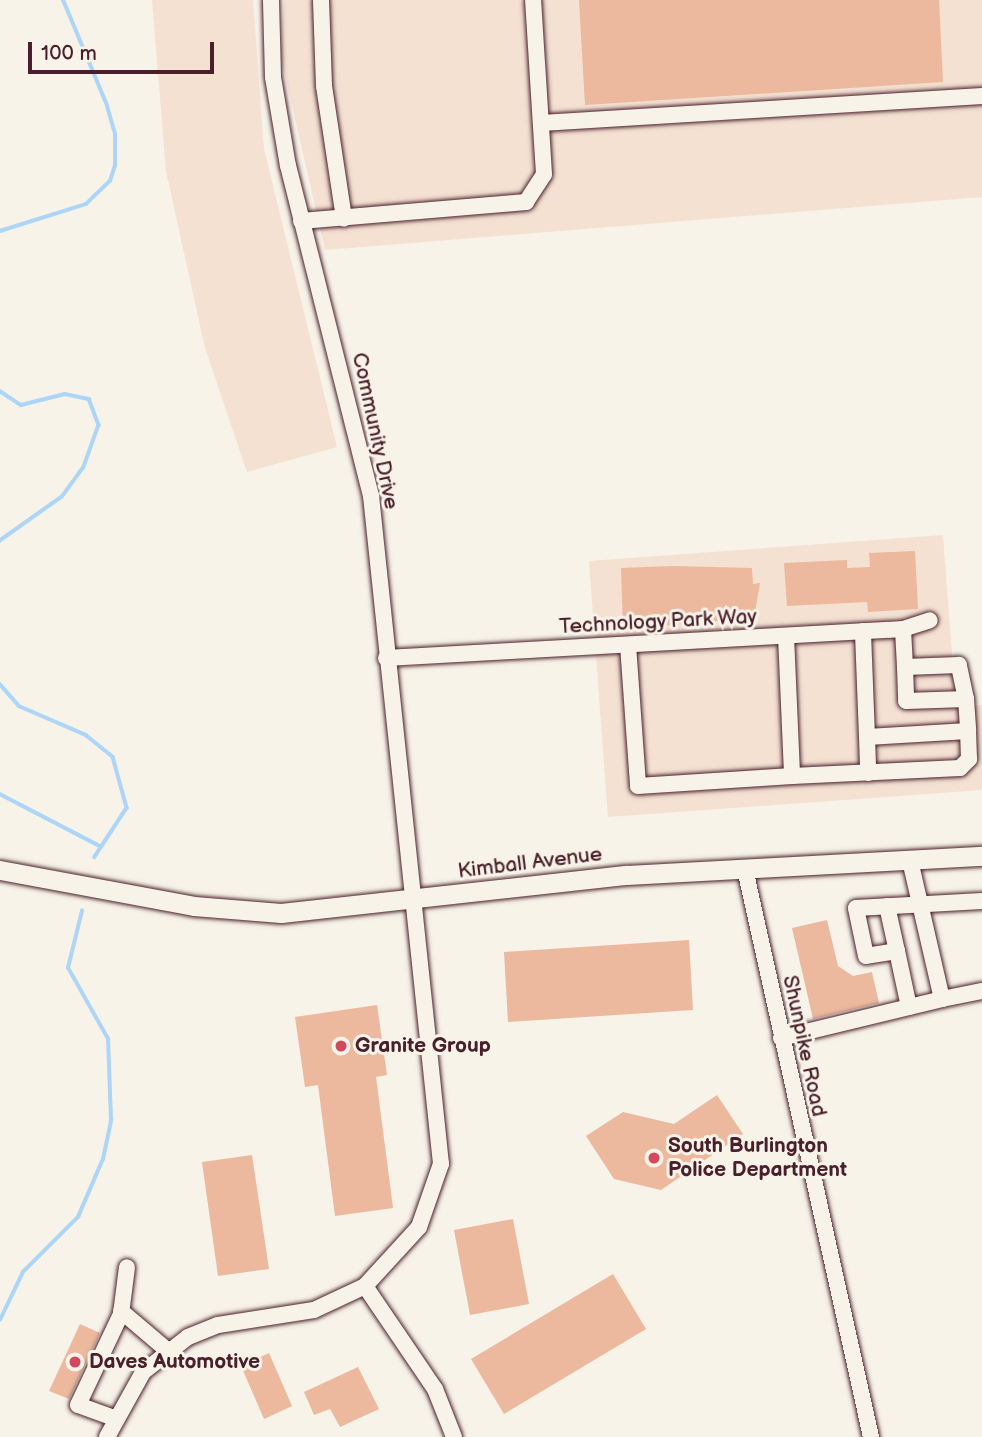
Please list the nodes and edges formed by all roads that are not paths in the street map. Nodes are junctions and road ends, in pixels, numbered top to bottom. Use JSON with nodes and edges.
{"nodes":[{"id":1,"x":271,"y":0,"type":"edge"},
{"id":2,"x":321,"y":0,"type":"edge"},
{"id":3,"x":533,"y":0,"type":"edge"},
{"id":4,"x":982,"y":96,"type":"edge"},
{"id":5,"x":541,"y":123,"type":"junction"},
{"id":6,"x":344,"y":218,"type":"junction"},
{"id":7,"x":301,"y":221,"type":"junction"},
{"id":8,"x":930,"y":620,"type":"dead end"},
{"id":9,"x":903,"y":629,"type":"junction"},
{"id":10,"x":863,"y":631,"type":"junction"},
{"id":11,"x":786,"y":636,"type":"junction"},
{"id":12,"x":628,"y":645,"type":"junction"},
{"id":13,"x":386,"y":658,"type":"junction"},
{"id":14,"x":905,"y":667,"type":"junction"},
{"id":15,"x":966,"y":699,"type":"junction"},
{"id":16,"x":968,"y":731,"type":"junction"},
{"id":17,"x":867,"y":737,"type":"junction"},
{"id":18,"x":868,"y":773,"type":"junction"},
{"id":19,"x":792,"y":776,"type":"junction"},
{"id":20,"x":982,"y":856,"type":"edge"},
{"id":21,"x":910,"y":860,"type":"junction"},
{"id":22,"x":745,"y":869,"type":"junction"},
{"id":23,"x":0,"y":870,"type":"edge"},
{"id":24,"x":982,"y":901,"type":"edge"},
{"id":25,"x":919,"y":903,"type":"junction"},
{"id":26,"x":887,"y":906,"type":"junction"},
{"id":27,"x":409,"y":910,"type":"junction"},
{"id":28,"x":897,"y":951,"type":"junction"},
{"id":29,"x":982,"y":991,"type":"edge"},
{"id":30,"x":942,"y":999,"type":"junction"},
{"id":31,"x":909,"y":1007,"type":"junction"},
{"id":32,"x":781,"y":1038,"type":"junction"},
{"id":33,"x":127,"y":1267,"type":"dead end"},
{"id":34,"x":365,"y":1286,"type":"junction"},
{"id":35,"x":121,"y":1311,"type":"junction"},
{"id":36,"x":167,"y":1350,"type":"junction"},
{"id":37,"x":114,"y":1418,"type":"junction"},
{"id":38,"x":107,"y":1437,"type":"edge"},
{"id":39,"x":454,"y":1437,"type":"edge"},
{"id":40,"x":871,"y":1437,"type":"edge"}],
"edges":[{"from":1,"to":7,"type":"street","name":"Community Drive"},
{"from":2,"to":6,"type":"street"},
{"from":3,"to":5,"type":"street"},
{"from":4,"to":5,"type":"street"},
{"from":5,"to":6,"type":"street"},
{"from":6,"to":7,"type":"street"},
{"from":7,"to":13,"type":"street","name":"Community Drive"},
{"from":8,"to":9,"type":"street","name":"Technology Park Way"},
{"from":9,"to":10,"type":"street","name":"Technology Park Way"},
{"from":9,"to":14,"type":"street"},
{"from":10,"to":11,"type":"street","name":"Technology Park Way"},
{"from":10,"to":17,"type":"street"},
{"from":11,"to":12,"type":"street","name":"Technology Park Way"},
{"from":11,"to":19,"type":"street"},
{"from":12,"to":13,"type":"street","name":"Technology Park Way"},
{"from":12,"to":19,"type":"street"},
{"from":13,"to":27,"type":"street","name":"Community Drive"},
{"from":14,"to":15,"type":"street"},
{"from":14,"to":15,"type":"street"},
{"from":15,"to":16,"type":"street"},
{"from":16,"to":17,"type":"street"},
{"from":16,"to":18,"type":"street"},
{"from":17,"to":18,"type":"street"},
{"from":18,"to":19,"type":"street"},
{"from":20,"to":21,"type":"main road","name":"Kimball Avenue"},
{"from":21,"to":22,"type":"main road","name":"Kimball Avenue"},
{"from":21,"to":25,"type":"street"},
{"from":22,"to":27,"type":"main road","name":"Kimball Avenue"},
{"from":22,"to":32,"type":"street","name":"Shunpike Road"},
{"from":23,"to":27,"type":"main road","name":"Kimball Avenue"},
{"from":24,"to":25,"type":"street"},
{"from":25,"to":26,"type":"street"},
{"from":25,"to":30,"type":"street"},
{"from":26,"to":28,"type":"street"},
{"from":26,"to":28,"type":"street"},
{"from":27,"to":34,"type":"street","name":"Community Drive"},
{"from":28,"to":31,"type":"street"},
{"from":29,"to":30,"type":"street"},
{"from":30,"to":31,"type":"street"},
{"from":31,"to":32,"type":"street"},
{"from":32,"to":40,"type":"street","name":"Shunpike Road"},
{"from":33,"to":35,"type":"street"},
{"from":34,"to":36,"type":"street"},
{"from":34,"to":39,"type":"street"},
{"from":35,"to":36,"type":"street"},
{"from":35,"to":37,"type":"street"},
{"from":36,"to":37,"type":"street"},
{"from":37,"to":38,"type":"street"}]}
